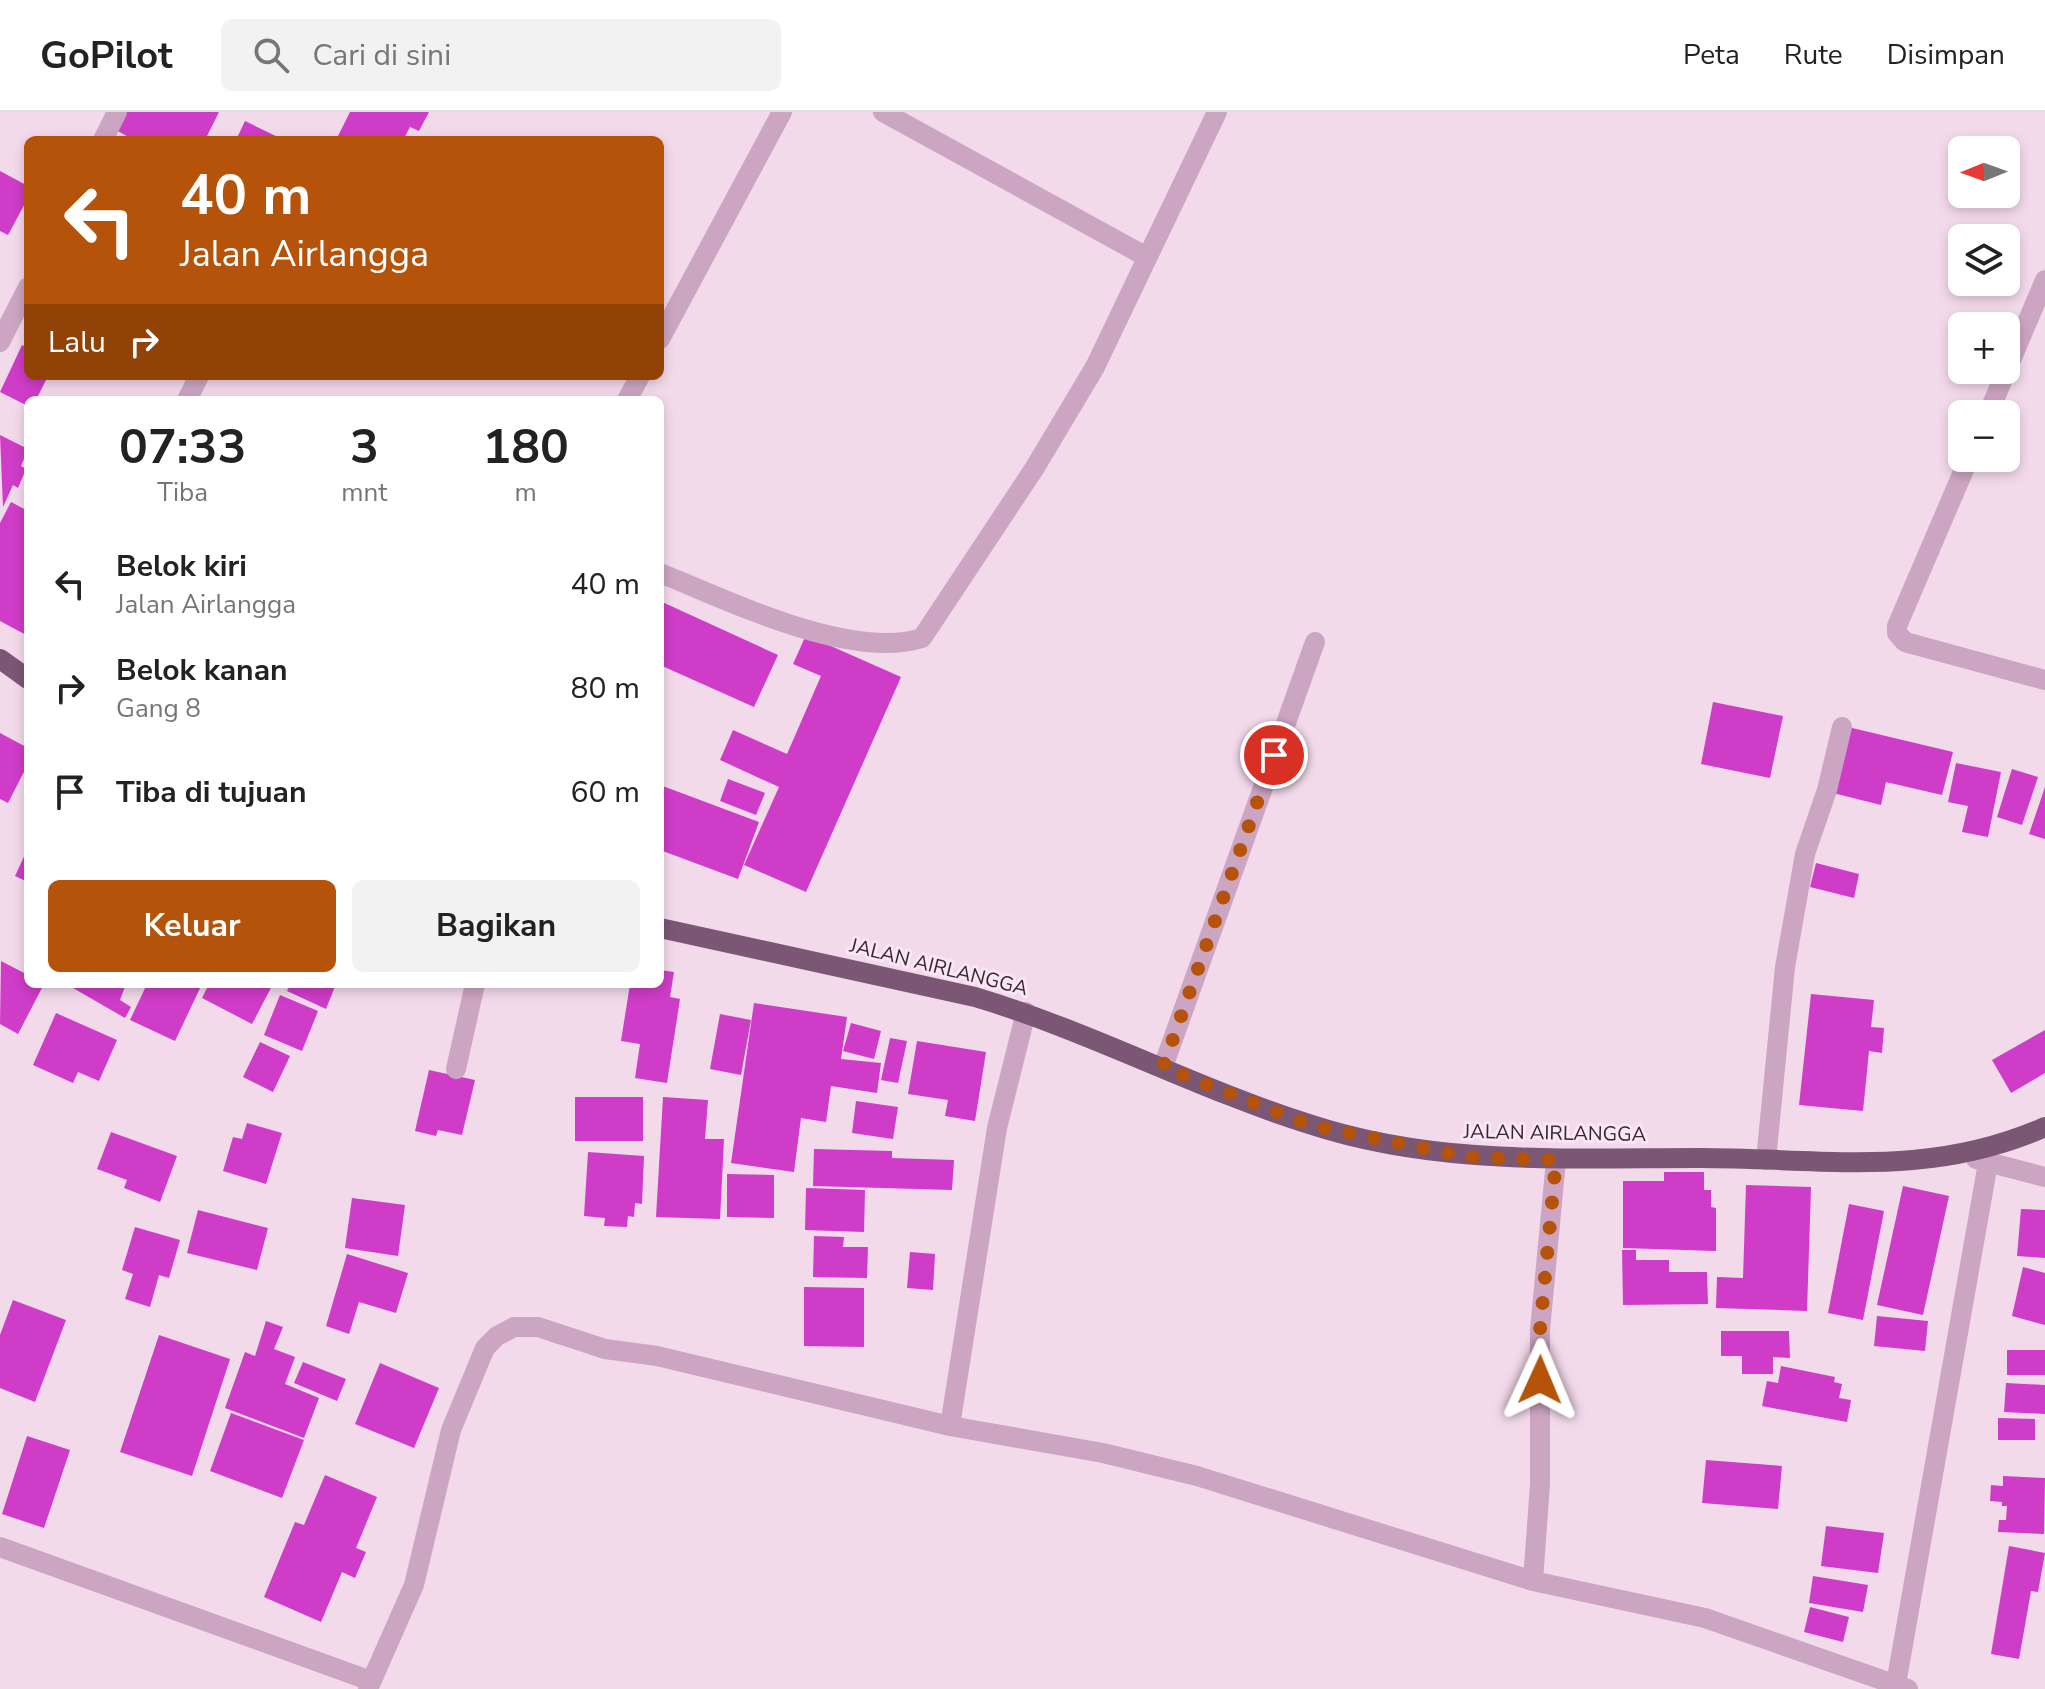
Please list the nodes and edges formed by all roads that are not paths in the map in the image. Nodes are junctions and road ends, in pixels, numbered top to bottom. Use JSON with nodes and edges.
{"nodes":[{"id":1,"x":117,"y":112,"type":"edge"},
{"id":2,"x":782,"y":112,"type":"edge"},
{"id":3,"x":883,"y":112,"type":"edge"},
{"id":4,"x":1217,"y":112,"type":"edge"},
{"id":5,"x":105,"y":136,"type":"edge"},
{"id":6,"x":1145,"y":256,"type":"junction"},
{"id":7,"x":2045,"y":280,"type":"edge"},
{"id":8,"x":24,"y":295,"type":"edge"},
{"id":9,"x":664,"y":332,"type":"edge"},
{"id":10,"x":0,"y":342,"type":"edge"},
{"id":11,"x":1994,"y":400,"type":"edge"},
{"id":12,"x":1963,"y":472,"type":"edge"},
{"id":13,"x":664,"y":574,"type":"edge"},
{"id":14,"x":1315,"y":642,"type":"dead end"},
{"id":15,"x":0,"y":659,"type":"edge"},
{"id":16,"x":24,"y":676,"type":"edge"},
{"id":17,"x":2045,"y":680,"type":"edge"},
{"id":18,"x":1842,"y":727,"type":"dead end"},
{"id":19,"x":664,"y":929,"type":"edge"},
{"id":20,"x":474,"y":988,"type":"edge"},
{"id":21,"x":1026,"y":1012,"type":"junction"},
{"id":22,"x":1163,"y":1067,"type":"junction"},
{"id":23,"x":456,"y":1069,"type":"dead end"},
{"id":24,"x":2045,"y":1127,"type":"edge"},
{"id":25,"x":1964,"y":1155,"type":"junction"},
{"id":26,"x":1556,"y":1160,"type":"junction"},
{"id":27,"x":1766,"y":1160,"type":"junction"},
{"id":28,"x":1988,"y":1163,"type":"junction"},
{"id":29,"x":2045,"y":1177,"type":"edge"},
{"id":30,"x":950,"y":1426,"type":"junction"},
{"id":31,"x":0,"y":1547,"type":"edge"},
{"id":32,"x":1533,"y":1581,"type":"junction"},
{"id":33,"x":370,"y":1685,"type":"edge"},
{"id":34,"x":1902,"y":1686,"type":"edge"}],
"edges":[{"from":1,"to":5,"type":"street"},
{"from":2,"to":9,"type":"street"},
{"from":3,"to":6,"type":"street"},
{"from":4,"to":6,"type":"street"},
{"from":6,"to":13,"type":"street"},
{"from":7,"to":11,"type":"street"},
{"from":8,"to":10,"type":"street"},
{"from":12,"to":17,"type":"street"},
{"from":14,"to":22,"type":"street"},
{"from":15,"to":16,"type":"main road"},
{"from":18,"to":27,"type":"street"},
{"from":19,"to":21,"type":"main road","name":"JALAN AIRLANGGA"},
{"from":20,"to":23,"type":"street"},
{"from":21,"to":22,"type":"main road","name":"JALAN AIRLANGGA"},
{"from":21,"to":30,"type":"street"},
{"from":22,"to":26,"type":"main road","name":"JALAN AIRLANGGA"},
{"from":24,"to":25,"type":"main road","name":"JALAN AIRLANGGA"},
{"from":25,"to":27,"type":"main road","name":"JALAN AIRLANGGA"},
{"from":25,"to":28,"type":"street"},
{"from":26,"to":27,"type":"main road","name":"JALAN AIRLANGGA"},
{"from":26,"to":32,"type":"street"},
{"from":28,"to":29,"type":"street"},
{"from":28,"to":34,"type":"street"},
{"from":30,"to":32,"type":"street"},
{"from":30,"to":33,"type":"street"},
{"from":31,"to":33,"type":"street"},
{"from":32,"to":34,"type":"street"}]}
